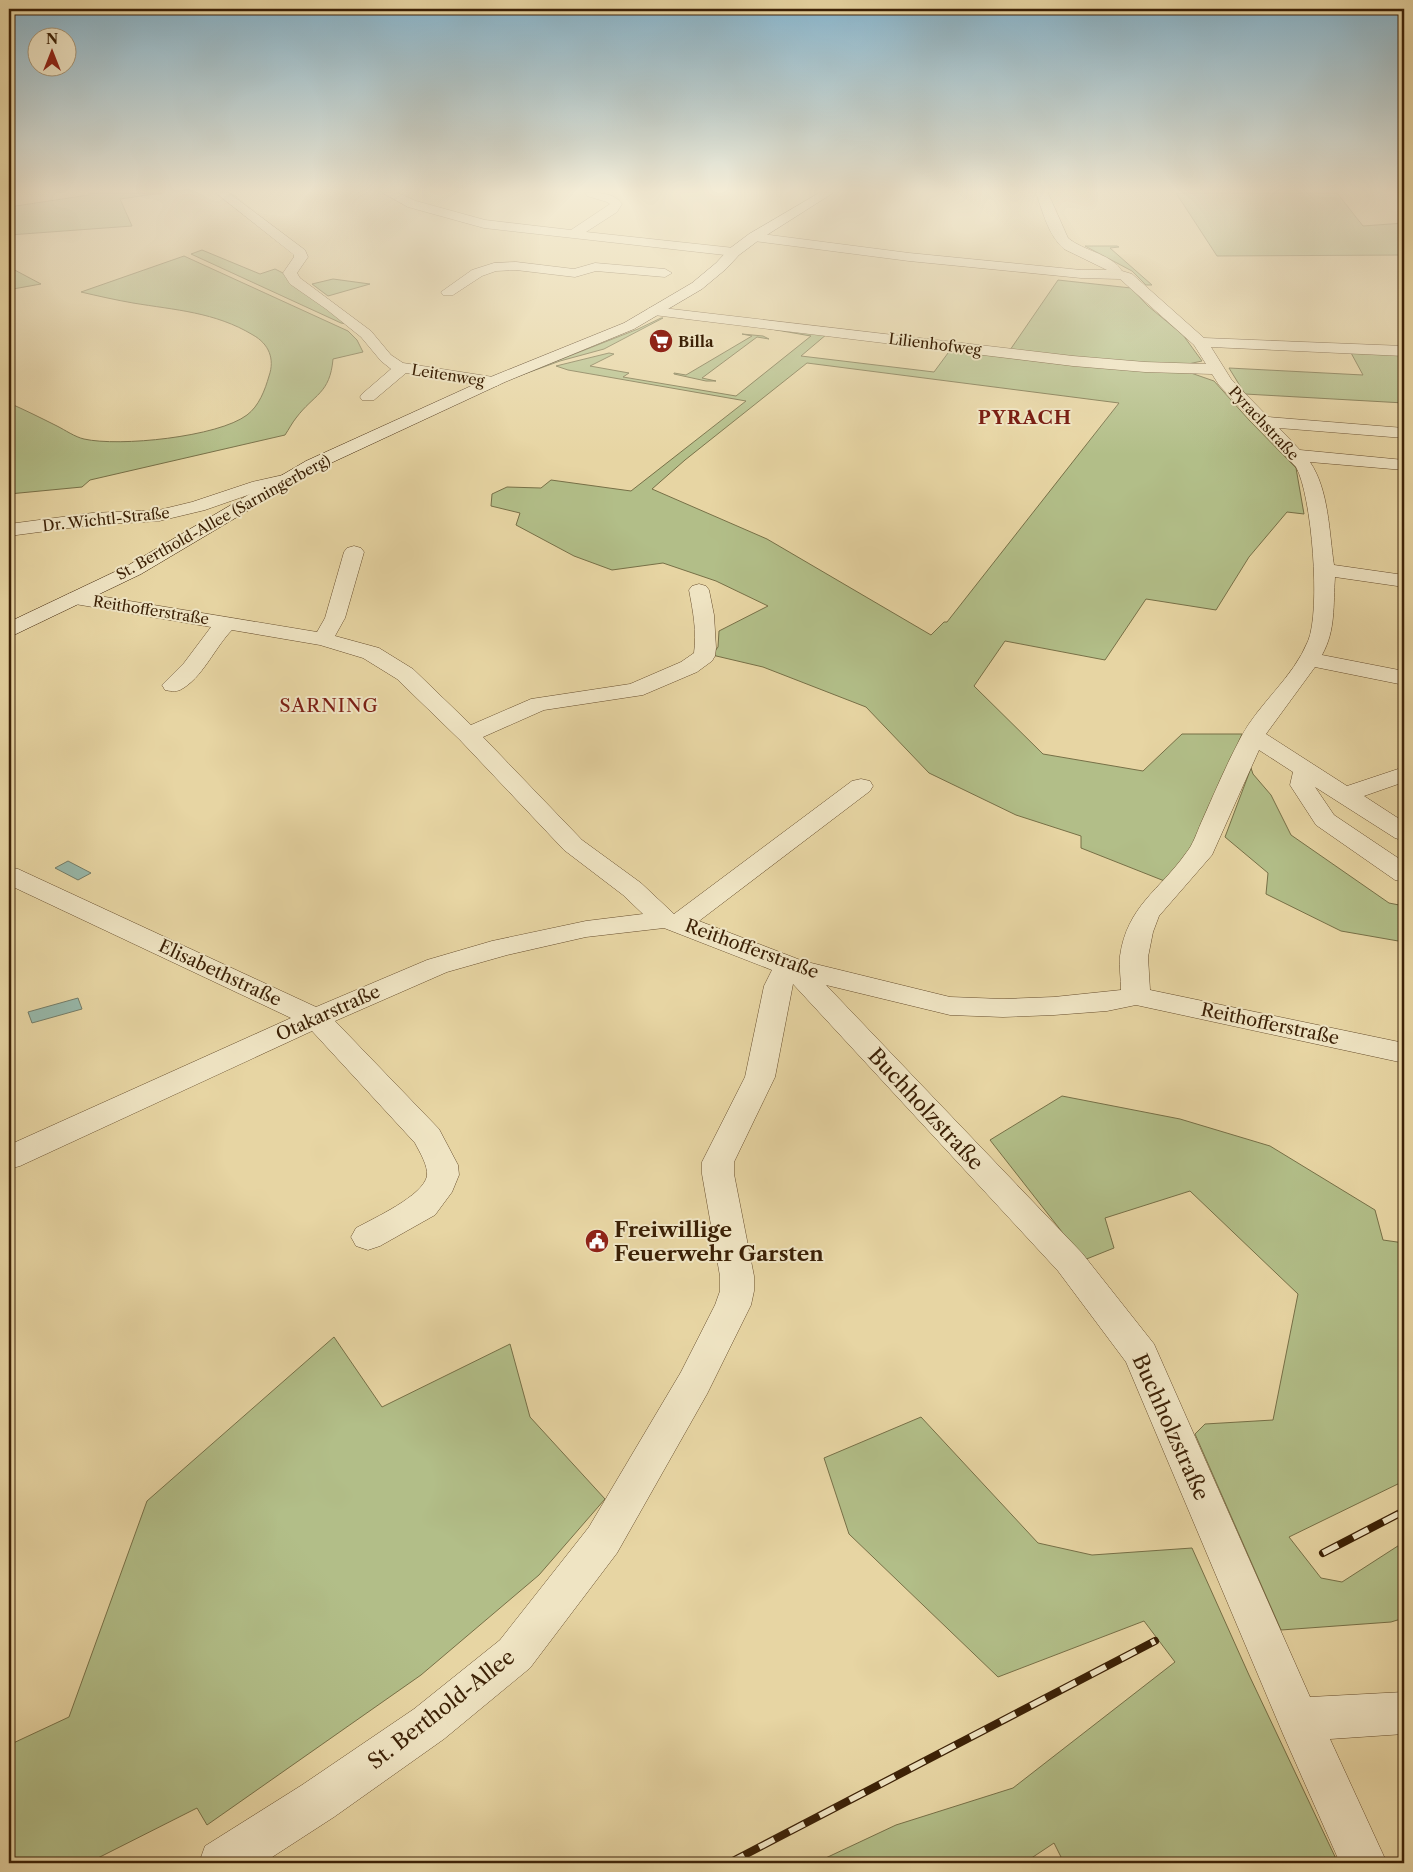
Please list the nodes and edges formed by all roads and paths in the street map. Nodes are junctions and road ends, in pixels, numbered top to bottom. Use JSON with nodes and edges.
{"nodes":[{"id":1,"x":295,"y":280,"type":"edge"},
{"id":2,"x":465,"y":280,"type":"edge"},
{"id":3,"x":704,"y":280,"type":"edge"},
{"id":4,"x":1132,"y":280,"type":"edge"},
{"id":5,"x":448,"y":292,"type":"dead end"},
{"id":6,"x":654,"y":311,"type":"junction"},
{"id":7,"x":1200,"y":342,"type":"junction"},
{"id":8,"x":1404,"y":351,"type":"edge"},
{"id":9,"x":403,"y":368,"type":"junction"},
{"id":10,"x":1216,"y":369,"type":"junction"},
{"id":11,"x":493,"y":382,"type":"junction"},
{"id":12,"x":368,"y":397,"type":"dead end"},
{"id":13,"x":1262,"y":422,"type":"junction"},
{"id":14,"x":1404,"y":433,"type":"edge"},
{"id":15,"x":1295,"y":455,"type":"junction"},
{"id":16,"x":1404,"y":464,"type":"edge"},
{"id":17,"x":288,"y":479,"type":"junction"},
{"id":18,"x":9,"y":530,"type":"edge"},
{"id":19,"x":354,"y":552,"type":"dead end"},
{"id":20,"x":1325,"y":570,"type":"junction"},
{"id":21,"x":1404,"y":581,"type":"edge"},
{"id":22,"x":699,"y":590,"type":"dead end"},
{"id":23,"x":75,"y":598,"type":"junction"},
{"id":24,"x":227,"y":623,"type":"junction"},
{"id":25,"x":9,"y":630,"type":"edge"},
{"id":26,"x":323,"y":639,"type":"junction"},
{"id":27,"x":1309,"y":659,"type":"junction"},
{"id":28,"x":1404,"y":678,"type":"edge"},
{"id":29,"x":173,"y":685,"type":"dead end"},
{"id":30,"x":468,"y":735,"type":"junction"},
{"id":31,"x":1253,"y":736,"type":"junction"},
{"id":32,"x":1305,"y":770,"type":"junction"},
{"id":33,"x":1404,"y":774,"type":"edge"},
{"id":34,"x":861,"y":786,"type":"dead end"},
{"id":35,"x":1345,"y":795,"type":"junction"},
{"id":36,"x":1404,"y":833,"type":"edge"},
{"id":37,"x":1404,"y":874,"type":"edge"},
{"id":38,"x":9,"y":875,"type":"edge"},
{"id":39,"x":672,"y":921,"type":"junction"},
{"id":40,"x":794,"y":968,"type":"junction"},
{"id":41,"x":1136,"y":996,"type":"junction"},
{"id":42,"x":316,"y":1018,"type":"junction"},
{"id":43,"x":1404,"y":1053,"type":"edge"},
{"id":44,"x":9,"y":1158,"type":"edge"},
{"id":45,"x":368,"y":1237,"type":"dead end"},
{"id":46,"x":1404,"y":1713,"type":"edge"},
{"id":47,"x":1298,"y":1719,"type":"junction"},
{"id":48,"x":222,"y":1863,"type":"edge"},
{"id":49,"x":1364,"y":1863,"type":"edge"}],
"edges":[{"from":1,"to":9,"type":"street","name":"Leitenweg"},
{"from":2,"to":5,"type":"street"},
{"from":3,"to":6,"type":"street","name":"St. Berthold-Allee (Sarningerberg)"},
{"from":4,"to":7,"type":"street","name":"Pyrachstraße"},
{"from":6,"to":10,"type":"street","name":"Lilienhofweg"},
{"from":6,"to":11,"type":"street","name":"St. Berthold-Allee (Sarningerberg)"},
{"from":7,"to":8,"type":"street"},
{"from":7,"to":10,"type":"street","name":"Pyrachstraße"},
{"from":9,"to":11,"type":"street","name":"Leitenweg"},
{"from":9,"to":12,"type":"street","name":"Leitenweg"},
{"from":10,"to":13,"type":"street","name":"Pyrachstraße"},
{"from":11,"to":17,"type":"street","name":"St. Berthold-Allee (Sarningerberg)"},
{"from":13,"to":14,"type":"street"},
{"from":13,"to":15,"type":"street","name":"Pyrachstraße"},
{"from":15,"to":16,"type":"street"},
{"from":15,"to":20,"type":"street","name":"Pyrachstraße"},
{"from":17,"to":18,"type":"street","name":"Dr. Wichtl-Straße"},
{"from":17,"to":23,"type":"street","name":"St. Berthold-Allee (Sarningerberg)"},
{"from":19,"to":26,"type":"street"},
{"from":20,"to":21,"type":"street"},
{"from":20,"to":27,"type":"street","name":"Pyrachstraße"},
{"from":22,"to":30,"type":"street"},
{"from":23,"to":24,"type":"street","name":"Reithofferstraße"},
{"from":23,"to":25,"type":"street","name":"St. Berthold-Allee (Sarningerberg)"},
{"from":24,"to":26,"type":"street","name":"Reithofferstraße"},
{"from":24,"to":29,"type":"street","name":"Reithofferstraße"},
{"from":26,"to":30,"type":"street","name":"Reithofferstraße"},
{"from":27,"to":28,"type":"street"},
{"from":27,"to":31,"type":"street","name":"Pyrachstraße"},
{"from":30,"to":39,"type":"street","name":"Reithofferstraße"},
{"from":31,"to":32,"type":"street"},
{"from":31,"to":41,"type":"street","name":"Pyrachstraße"},
{"from":32,"to":35,"type":"street"},
{"from":32,"to":37,"type":"street"},
{"from":33,"to":35,"type":"street"},
{"from":34,"to":39,"type":"street"},
{"from":35,"to":36,"type":"street"},
{"from":38,"to":42,"type":"street","name":"Elisabethstraße"},
{"from":39,"to":40,"type":"street","name":"Reithofferstraße"},
{"from":39,"to":42,"type":"street","name":"Otakarstraße"},
{"from":40,"to":41,"type":"street","name":"Reithofferstraße"},
{"from":40,"to":47,"type":"street","name":"Buchholzstraße"},
{"from":40,"to":48,"type":"street","name":"St. Berthold-Allee"},
{"from":41,"to":43,"type":"street","name":"Reithofferstraße"},
{"from":42,"to":44,"type":"street","name":"Otakarstraße"},
{"from":42,"to":45,"type":"street","name":"Elisabethstraße"},
{"from":46,"to":47,"type":"street"},
{"from":47,"to":49,"type":"street","name":"Buchholzstraße"}]}
